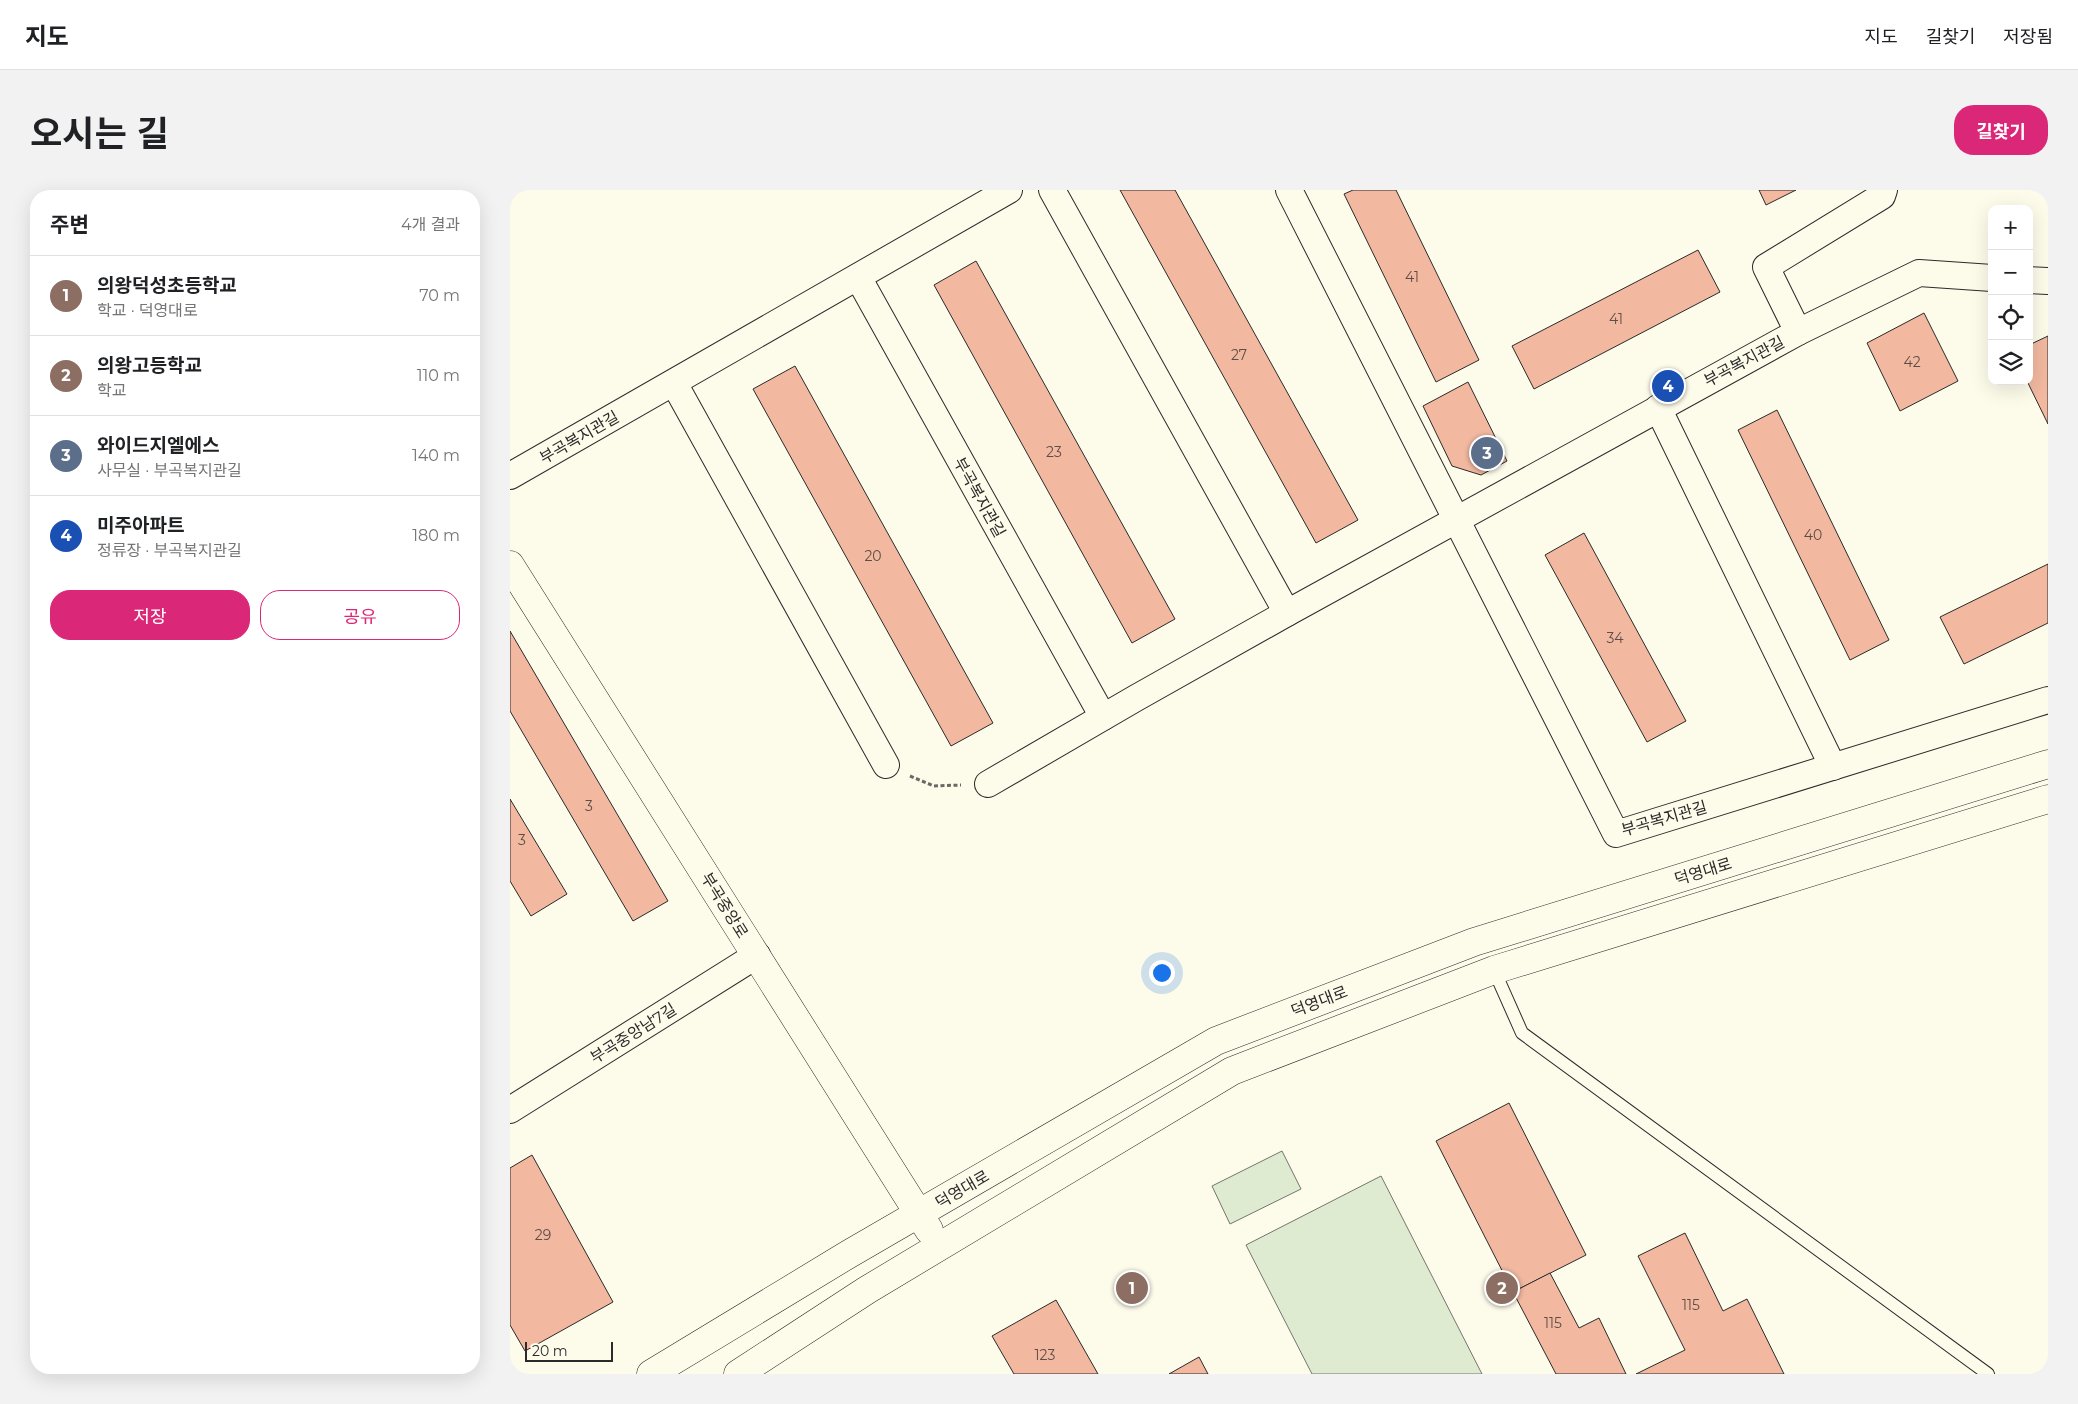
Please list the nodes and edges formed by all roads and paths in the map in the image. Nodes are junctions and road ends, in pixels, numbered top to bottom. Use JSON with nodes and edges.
{"nodes":[{"id":1,"x":1009,"y":190,"type":"edge"},
{"id":2,"x":1052,"y":190,"type":"edge"},
{"id":3,"x":1289,"y":190,"type":"edge"},
{"id":4,"x":1884,"y":190,"type":"edge"},
{"id":5,"x":858,"y":277,"type":"junction"},
{"id":6,"x":1988,"y":278,"type":"edge"},
{"id":7,"x":2033,"y":280,"type":"edge"},
{"id":8,"x":2048,"y":281,"type":"edge"},
{"id":9,"x":1798,"y":332,"type":"junction"},
{"id":10,"x":674,"y":383,"type":"junction"},
{"id":11,"x":1658,"y":408,"type":"junction"},
{"id":12,"x":510,"y":476,"type":"edge"},
{"id":13,"x":1456,"y":520,"type":"junction"},
{"id":14,"x":510,"y":565,"type":"edge"},
{"id":15,"x":1287,"y":613,"type":"junction"},
{"id":16,"x":2048,"y":700,"type":"edge"},
{"id":17,"x":1102,"y":718,"type":"junction"},
{"id":18,"x":2048,"y":764,"type":"edge"},
{"id":19,"x":886,"y":765,"type":"joint"},
{"id":20,"x":1833,"y":767,"type":"junction"},
{"id":21,"x":988,"y":784,"type":"joint"},
{"id":22,"x":2048,"y":799,"type":"edge"},
{"id":23,"x":757,"y":955,"type":"junction"},
{"id":24,"x":1494,"y":970,"type":"junction"},
{"id":25,"x":510,"y":1110,"type":"edge"},
{"id":26,"x":919,"y":1214,"type":"junction"},
{"id":27,"x":939,"y":1246,"type":"junction"},
{"id":28,"x":651,"y":1374,"type":"edge"},
{"id":29,"x":738,"y":1374,"type":"edge"},
{"id":30,"x":1988,"y":1374,"type":"edge"}],
"edges":[{"from":1,"to":5,"type":"street","name":"부곡복지관길"},
{"from":2,"to":15,"type":"street"},
{"from":3,"to":13,"type":"street"},
{"from":4,"to":9,"type":"street"},
{"from":5,"to":10,"type":"street","name":"부곡복지관길"},
{"from":5,"to":17,"type":"street","name":"부곡복지관길"},
{"from":6,"to":9,"type":"street","name":"부곡복지관길"},
{"from":7,"to":8,"type":"street"},
{"from":9,"to":11,"type":"street","name":"부곡복지관길"},
{"from":10,"to":12,"type":"street","name":"부곡복지관길"},
{"from":10,"to":19,"type":"street"},
{"from":11,"to":13,"type":"street","name":"부곡복지관길"},
{"from":11,"to":20,"type":"street"},
{"from":13,"to":15,"type":"street","name":"부곡복지관길"},
{"from":13,"to":20,"type":"street","name":"부곡복지관길"},
{"from":14,"to":23,"type":"street","name":"부곡중앙로"},
{"from":15,"to":17,"type":"street","name":"부곡복지관길"},
{"from":16,"to":20,"type":"street","name":"부곡복지관길"},
{"from":17,"to":21,"type":"street","name":"부곡복지관길"},
{"from":18,"to":26,"type":"street","name":"덕영대로"},
{"from":19,"to":21,"type":"path"},
{"from":22,"to":24,"type":"street","name":"덕영대로"},
{"from":23,"to":25,"type":"street","name":"부곡중앙남7길"},
{"from":23,"to":26,"type":"street","name":"부곡중앙로"},
{"from":24,"to":27,"type":"street","name":"덕영대로"},
{"from":24,"to":30,"type":"lane"},
{"from":26,"to":27,"type":"street","name":"부곡중앙로"},
{"from":26,"to":28,"type":"street","name":"덕영대로"},
{"from":27,"to":29,"type":"street","name":"덕영대로"}]}
